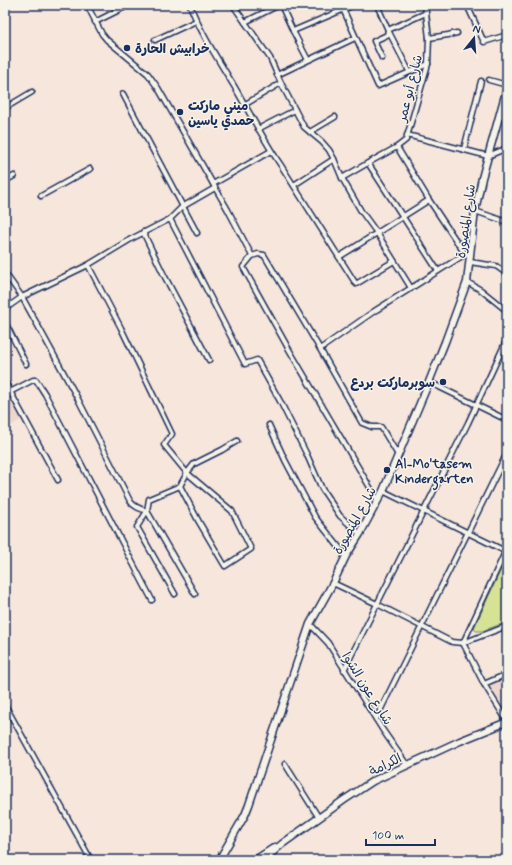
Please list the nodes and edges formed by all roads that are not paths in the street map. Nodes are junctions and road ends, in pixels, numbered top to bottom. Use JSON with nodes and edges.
{"nodes":[{"id":1,"x":87,"y":5,"type":"edge"},
{"id":2,"x":129,"y":5,"type":"edge"},
{"id":3,"x":190,"y":5,"type":"edge"},
{"id":4,"x":234,"y":5,"type":"edge"},
{"id":5,"x":280,"y":5,"type":"edge"},
{"id":6,"x":354,"y":5,"type":"edge"},
{"id":7,"x":377,"y":5,"type":"edge"},
{"id":8,"x":425,"y":5,"type":"edge"},
{"id":9,"x":467,"y":5,"type":"edge"},
{"id":10,"x":343,"y":9,"type":"junction"},
{"id":11,"x":426,"y":13,"type":"junction"},
{"id":12,"x":196,"y":21,"type":"junction"},
{"id":13,"x":95,"y":22,"type":"junction"},
{"id":14,"x":245,"y":22,"type":"junction"},
{"id":15,"x":388,"y":30,"type":"junction"},
{"id":16,"x":293,"y":31,"type":"junction"},
{"id":17,"x":457,"y":33,"type":"dead end"},
{"id":18,"x":507,"y":35,"type":"edge"},
{"id":19,"x":355,"y":38,"type":"junction"},
{"id":20,"x":429,"y":38,"type":"junction"},
{"id":21,"x":155,"y":40,"type":"dead end"},
{"id":22,"x":382,"y":58,"type":"dead end"},
{"id":23,"x":308,"y":60,"type":"junction"},
{"id":24,"x":428,"y":64,"type":"junction"},
{"id":25,"x":409,"y":71,"type":"junction"},
{"id":26,"x":277,"y":75,"type":"junction"},
{"id":27,"x":489,"y":80,"type":"dead end"},
{"id":28,"x":481,"y":81,"type":"dead end"},
{"id":29,"x":281,"y":83,"type":"junction"},
{"id":30,"x":507,"y":85,"type":"edge"},
{"id":31,"x":507,"y":91,"type":"edge"},
{"id":32,"x":32,"y":92,"type":"dead end"},
{"id":33,"x":123,"y":94,"type":"dead end"},
{"id":34,"x":244,"y":105,"type":"junction"},
{"id":35,"x":5,"y":108,"type":"edge"},
{"id":36,"x":295,"y":110,"type":"junction"},
{"id":37,"x":507,"y":115,"type":"edge"},
{"id":38,"x":335,"y":117,"type":"dead end"},
{"id":39,"x":498,"y":118,"type":"junction"},
{"id":40,"x":258,"y":129,"type":"junction"},
{"id":41,"x":310,"y":132,"type":"junction"},
{"id":42,"x":407,"y":135,"type":"junction"},
{"id":43,"x":397,"y":147,"type":"junction"},
{"id":44,"x":507,"y":148,"type":"edge"},
{"id":45,"x":464,"y":149,"type":"junction"},
{"id":46,"x":271,"y":151,"type":"junction"},
{"id":47,"x":488,"y":156,"type":"junction"},
{"id":48,"x":334,"y":159,"type":"junction"},
{"id":49,"x":368,"y":163,"type":"junction"},
{"id":50,"x":90,"y":169,"type":"dead end"},
{"id":51,"x":14,"y":176,"type":"dead end"},
{"id":52,"x":342,"y":178,"type":"junction"},
{"id":53,"x":5,"y":181,"type":"edge"},
{"id":54,"x":294,"y":185,"type":"junction"},
{"id":55,"x":214,"y":186,"type":"junction"},
{"id":56,"x":41,"y":196,"type":"dead end"},
{"id":57,"x":429,"y":200,"type":"junction"},
{"id":58,"x":182,"y":207,"type":"junction"},
{"id":59,"x":475,"y":211,"type":"junction"},
{"id":60,"x":403,"y":217,"type":"junction"},
{"id":61,"x":170,"y":219,"type":"junction"},
{"id":62,"x":507,"y":222,"type":"edge"},
{"id":63,"x":143,"y":232,"type":"junction"},
{"id":64,"x":197,"y":233,"type":"dead end"},
{"id":65,"x":377,"y":233,"type":"junction"},
{"id":66,"x":468,"y":253,"type":"junction"},
{"id":67,"x":252,"y":256,"type":"junction"},
{"id":68,"x":339,"y":257,"type":"junction"},
{"id":69,"x":394,"y":261,"type":"junction"},
{"id":70,"x":470,"y":262,"type":"junction"},
{"id":71,"x":88,"y":265,"type":"junction"},
{"id":72,"x":438,"y":271,"type":"junction"},
{"id":73,"x":5,"y":273,"type":"edge"},
{"id":74,"x":507,"y":274,"type":"edge"},
{"id":75,"x":467,"y":282,"type":"junction"},
{"id":76,"x":411,"y":288,"type":"junction"},
{"id":77,"x":22,"y":297,"type":"junction"},
{"id":78,"x":5,"y":309,"type":"edge"},
{"id":79,"x":507,"y":311,"type":"edge"},
{"id":80,"x":5,"y":322,"type":"edge"},
{"id":81,"x":507,"y":339,"type":"edge"},
{"id":82,"x":320,"y":349,"type":"junction"},
{"id":83,"x":209,"y":360,"type":"dead end"},
{"id":84,"x":26,"y":364,"type":"dead end"},
{"id":85,"x":5,"y":382,"type":"edge"},
{"id":86,"x":429,"y":382,"type":"junction"},
{"id":87,"x":10,"y":392,"type":"junction"},
{"id":88,"x":476,"y":405,"type":"junction"},
{"id":89,"x":507,"y":420,"type":"edge"},
{"id":90,"x":269,"y":425,"type":"dead end"},
{"id":91,"x":236,"y":441,"type":"dead end"},
{"id":92,"x":507,"y":453,"type":"edge"},
{"id":93,"x":399,"y":455,"type":"junction"},
{"id":94,"x":187,"y":472,"type":"junction"},
{"id":95,"x":58,"y":480,"type":"dead end"},
{"id":96,"x":180,"y":486,"type":"junction"},
{"id":97,"x":383,"y":491,"type":"junction"},
{"id":98,"x":378,"y":501,"type":"junction"},
{"id":99,"x":424,"y":510,"type":"junction"},
{"id":100,"x":147,"y":511,"type":"junction"},
{"id":101,"x":468,"y":533,"type":"junction"},
{"id":102,"x":360,"y":534,"type":"junction"},
{"id":103,"x":506,"y":550,"type":"edge"},
{"id":104,"x":346,"y":556,"type":"junction"},
{"id":105,"x":333,"y":583,"type":"junction"},
{"id":106,"x":175,"y":594,"type":"dead end"},
{"id":107,"x":195,"y":594,"type":"dead end"},
{"id":108,"x":152,"y":600,"type":"dead end"},
{"id":109,"x":377,"y":604,"type":"junction"},
{"id":110,"x":310,"y":624,"type":"junction"},
{"id":111,"x":422,"y":626,"type":"junction"},
{"id":112,"x":507,"y":626,"type":"edge"},
{"id":113,"x":463,"y":643,"type":"junction"},
{"id":114,"x":344,"y":670,"type":"junction"},
{"id":115,"x":507,"y":674,"type":"edge"},
{"id":116,"x":484,"y":684,"type":"junction"},
{"id":117,"x":5,"y":705,"type":"edge"},
{"id":118,"x":376,"y":719,"type":"junction"},
{"id":119,"x":507,"y":721,"type":"edge"},
{"id":120,"x":285,"y":764,"type":"dead end"},
{"id":121,"x":407,"y":765,"type":"junction"},
{"id":122,"x":319,"y":818,"type":"junction"},
{"id":123,"x":282,"y":844,"type":"junction"},
{"id":124,"x":91,"y":860,"type":"edge"},
{"id":125,"x":219,"y":860,"type":"edge"},
{"id":126,"x":255,"y":860,"type":"edge"},
{"id":127,"x":264,"y":860,"type":"edge"}],
"edges":[{"from":1,"to":13,"type":"street"},
{"from":2,"to":13,"type":"street"},
{"from":3,"to":12,"type":"street"},
{"from":4,"to":14,"type":"street"},
{"from":5,"to":14,"type":"street"},
{"from":5,"to":16,"type":"street"},
{"from":6,"to":10,"type":"street"},
{"from":7,"to":15,"type":"street"},
{"from":8,"to":11,"type":"street","name":"شارع أبو عمر"},
{"from":9,"to":18,"type":"street"},
{"from":10,"to":16,"type":"street"},
{"from":10,"to":19,"type":"street"},
{"from":11,"to":15,"type":"street"},
{"from":11,"to":20,"type":"street","name":"شارع أبو عمر"},
{"from":12,"to":21,"type":"street"},
{"from":12,"to":34,"type":"street"},
{"from":13,"to":55,"type":"street"},
{"from":14,"to":26,"type":"street"},
{"from":15,"to":22,"type":"street"},
{"from":15,"to":25,"type":"street"},
{"from":16,"to":23,"type":"street"},
{"from":17,"to":20,"type":"street"},
{"from":19,"to":23,"type":"street"},
{"from":19,"to":25,"type":"street"},
{"from":20,"to":24,"type":"street","name":"شارع أبو عمر"},
{"from":23,"to":26,"type":"street"},
{"from":24,"to":25,"type":"street"},
{"from":24,"to":42,"type":"street","name":"شارع أبو عمر"},
{"from":26,"to":29,"type":"street"},
{"from":27,"to":30,"type":"street"},
{"from":28,"to":45,"type":"street"},
{"from":29,"to":34,"type":"street"},
{"from":29,"to":36,"type":"street"},
{"from":31,"to":39,"type":"main road","name":"شارع المنصورة"},
{"from":32,"to":35,"type":"street"},
{"from":33,"to":58,"type":"street"},
{"from":34,"to":40,"type":"street"},
{"from":36,"to":40,"type":"street"},
{"from":36,"to":41,"type":"street"},
{"from":37,"to":39,"type":"street"},
{"from":38,"to":41,"type":"street"},
{"from":39,"to":47,"type":"main road","name":"شارع المنصورة"},
{"from":40,"to":46,"type":"street"},
{"from":41,"to":48,"type":"street"},
{"from":42,"to":43,"type":"street","name":"شارع أبو عمر"},
{"from":42,"to":45,"type":"street"},
{"from":43,"to":49,"type":"street"},
{"from":43,"to":57,"type":"street"},
{"from":44,"to":47,"type":"street"},
{"from":45,"to":47,"type":"street"},
{"from":46,"to":54,"type":"street"},
{"from":46,"to":55,"type":"street"},
{"from":47,"to":59,"type":"main road","name":"شارع المنصورة"},
{"from":48,"to":52,"type":"street"},
{"from":48,"to":54,"type":"street"},
{"from":49,"to":52,"type":"street"},
{"from":49,"to":60,"type":"street"},
{"from":50,"to":56,"type":"street"},
{"from":51,"to":53,"type":"street"},
{"from":52,"to":65,"type":"street"},
{"from":54,"to":68,"type":"street"},
{"from":55,"to":58,"type":"street"},
{"from":55,"to":67,"type":"street"},
{"from":57,"to":60,"type":"street"},
{"from":57,"to":66,"type":"street"},
{"from":58,"to":61,"type":"street"},
{"from":58,"to":64,"type":"street"},
{"from":59,"to":62,"type":"street"},
{"from":59,"to":66,"type":"main road","name":"شارع المنصورة"},
{"from":60,"to":65,"type":"street"},
{"from":60,"to":72,"type":"street"},
{"from":61,"to":63,"type":"street"},
{"from":61,"to":102,"type":"street"},
{"from":63,"to":71,"type":"street"},
{"from":63,"to":83,"type":"street"},
{"from":65,"to":68,"type":"street"},
{"from":65,"to":69,"type":"street"},
{"from":66,"to":70,"type":"main road","name":"شارع المنصورة"},
{"from":66,"to":72,"type":"street"},
{"from":67,"to":82,"type":"street"},
{"from":67,"to":98,"type":"street"},
{"from":68,"to":69,"type":"street"},
{"from":69,"to":76,"type":"street"},
{"from":70,"to":74,"type":"street"},
{"from":70,"to":75,"type":"main road","name":"شارع المنصورة"},
{"from":71,"to":77,"type":"street"},
{"from":71,"to":94,"type":"street"},
{"from":72,"to":76,"type":"street"},
{"from":73,"to":77,"type":"street"},
{"from":75,"to":79,"type":"street"},
{"from":75,"to":86,"type":"main road","name":"شارع المنصورة"},
{"from":76,"to":82,"type":"street"},
{"from":77,"to":78,"type":"street"},
{"from":77,"to":100,"type":"street"},
{"from":80,"to":84,"type":"street"},
{"from":81,"to":88,"type":"street"},
{"from":82,"to":93,"type":"street"},
{"from":85,"to":87,"type":"street"},
{"from":86,"to":88,"type":"street"},
{"from":86,"to":93,"type":"main road","name":"شارع المنصورة"},
{"from":87,"to":95,"type":"street"},
{"from":87,"to":108,"type":"street"},
{"from":88,"to":89,"type":"street"},
{"from":88,"to":99,"type":"street"},
{"from":90,"to":104,"type":"street"},
{"from":91,"to":94,"type":"street"},
{"from":92,"to":101,"type":"street"},
{"from":93,"to":97,"type":"main road","name":"شارع المنصورة"},
{"from":94,"to":96,"type":"street"},
{"from":94,"to":96,"type":"street"},
{"from":96,"to":100,"type":"street"},
{"from":97,"to":98,"type":"main road","name":"شارع المنصورة"},
{"from":97,"to":99,"type":"street"},
{"from":98,"to":102,"type":"main road","name":"شارع المنصورة"},
{"from":99,"to":101,"type":"street"},
{"from":99,"to":109,"type":"street"},
{"from":100,"to":106,"type":"street"},
{"from":100,"to":107,"type":"street"},
{"from":101,"to":103,"type":"street"},
{"from":101,"to":111,"type":"street"},
{"from":102,"to":104,"type":"main road","name":"شارع المنصورة"},
{"from":103,"to":113,"type":"street"},
{"from":104,"to":105,"type":"main road","name":"شارع المنصورة"},
{"from":105,"to":109,"type":"street"},
{"from":105,"to":110,"type":"main road","name":"شارع المنصورة"},
{"from":109,"to":111,"type":"street"},
{"from":109,"to":114,"type":"street"},
{"from":110,"to":114,"type":"street","name":"شارع عون الشوا"},
{"from":110,"to":125,"type":"main road","name":"شارع المنصورة"},
{"from":111,"to":113,"type":"street"},
{"from":111,"to":118,"type":"street"},
{"from":112,"to":113,"type":"street"},
{"from":113,"to":116,"type":"street"},
{"from":114,"to":118,"type":"street","name":"شارع عون الشوا"},
{"from":115,"to":116,"type":"street"},
{"from":116,"to":119,"type":"street"},
{"from":117,"to":124,"type":"street"},
{"from":118,"to":121,"type":"street","name":"شارع عون الشوا"},
{"from":119,"to":121,"type":"main road","name":"الكرامة"},
{"from":120,"to":122,"type":"street"},
{"from":121,"to":122,"type":"main road","name":"الكرامة"},
{"from":122,"to":123,"type":"main road","name":"الكرامة"},
{"from":123,"to":126,"type":"main road","name":"الكرامة"},
{"from":123,"to":127,"type":"main road","name":"الكرامة"}]}
